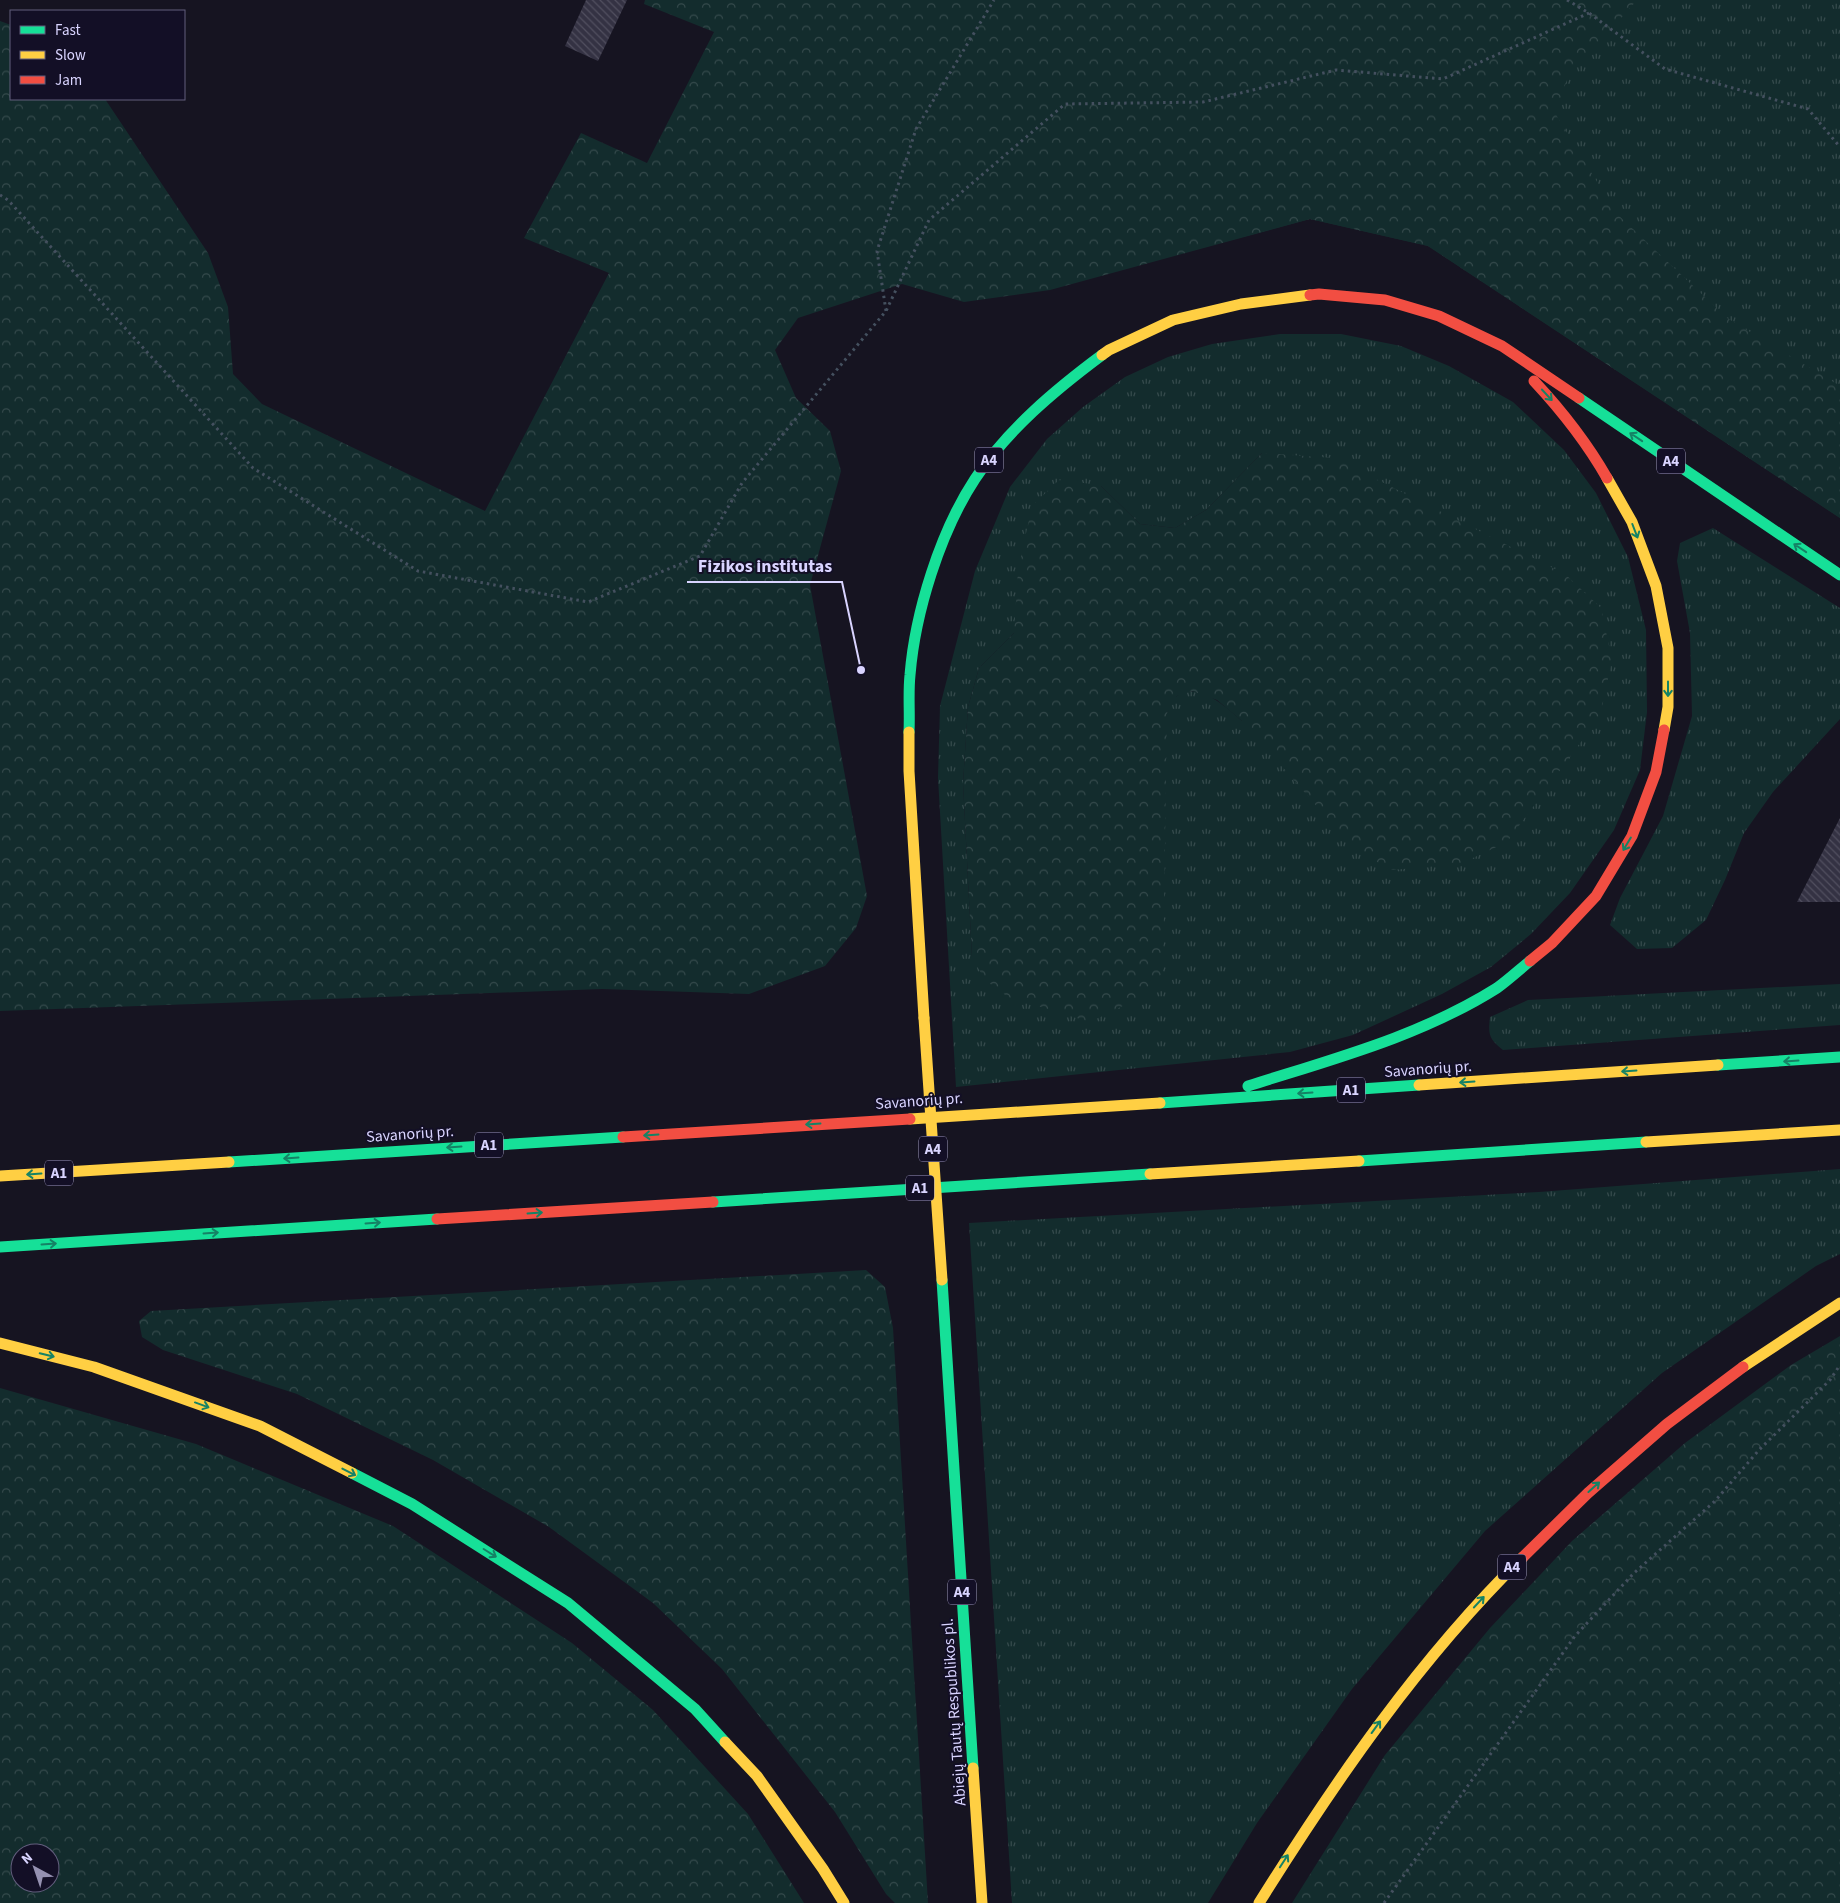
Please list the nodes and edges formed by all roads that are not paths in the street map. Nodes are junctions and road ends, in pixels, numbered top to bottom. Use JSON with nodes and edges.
{"nodes":[{"id":1,"x":1502,"y":346,"type":"junction"},
{"id":2,"x":1840,"y":575,"type":"edge"},
{"id":3,"x":1840,"y":1057,"type":"edge"},
{"id":4,"x":1204,"y":1100,"type":"junction"},
{"id":5,"x":1840,"y":1130,"type":"edge"},
{"id":6,"x":0,"y":1176,"type":"edge"},
{"id":7,"x":0,"y":1247,"type":"edge"},
{"id":8,"x":1840,"y":1302,"type":"edge"},
{"id":9,"x":0,"y":1343,"type":"edge"},
{"id":10,"x":844,"y":1903,"type":"edge"},
{"id":11,"x":982,"y":1903,"type":"edge"},
{"id":12,"x":1259,"y":1903,"type":"edge"}],
"edges":[{"from":2,"to":1,"type":"highway","number":"A4","one_way":true},
{"from":1,"to":4,"type":"highway","one_way":true},
{"from":1,"to":11,"type":"highway","name":"Abiejų Tautų Respublikos pl.","number":"A4","bridge":true},
{"from":3,"to":4,"type":"highway","name":"Savanorių pr.","number":"A1","one_way":true},
{"from":4,"to":6,"type":"highway","name":"Savanorių pr.","number":"A1","one_way":true},
{"from":7,"to":5,"type":"highway","number":"A1","one_way":true},
{"from":12,"to":8,"type":"highway","number":"A4","one_way":true},
{"from":9,"to":10,"type":"highway","one_way":true}]}
